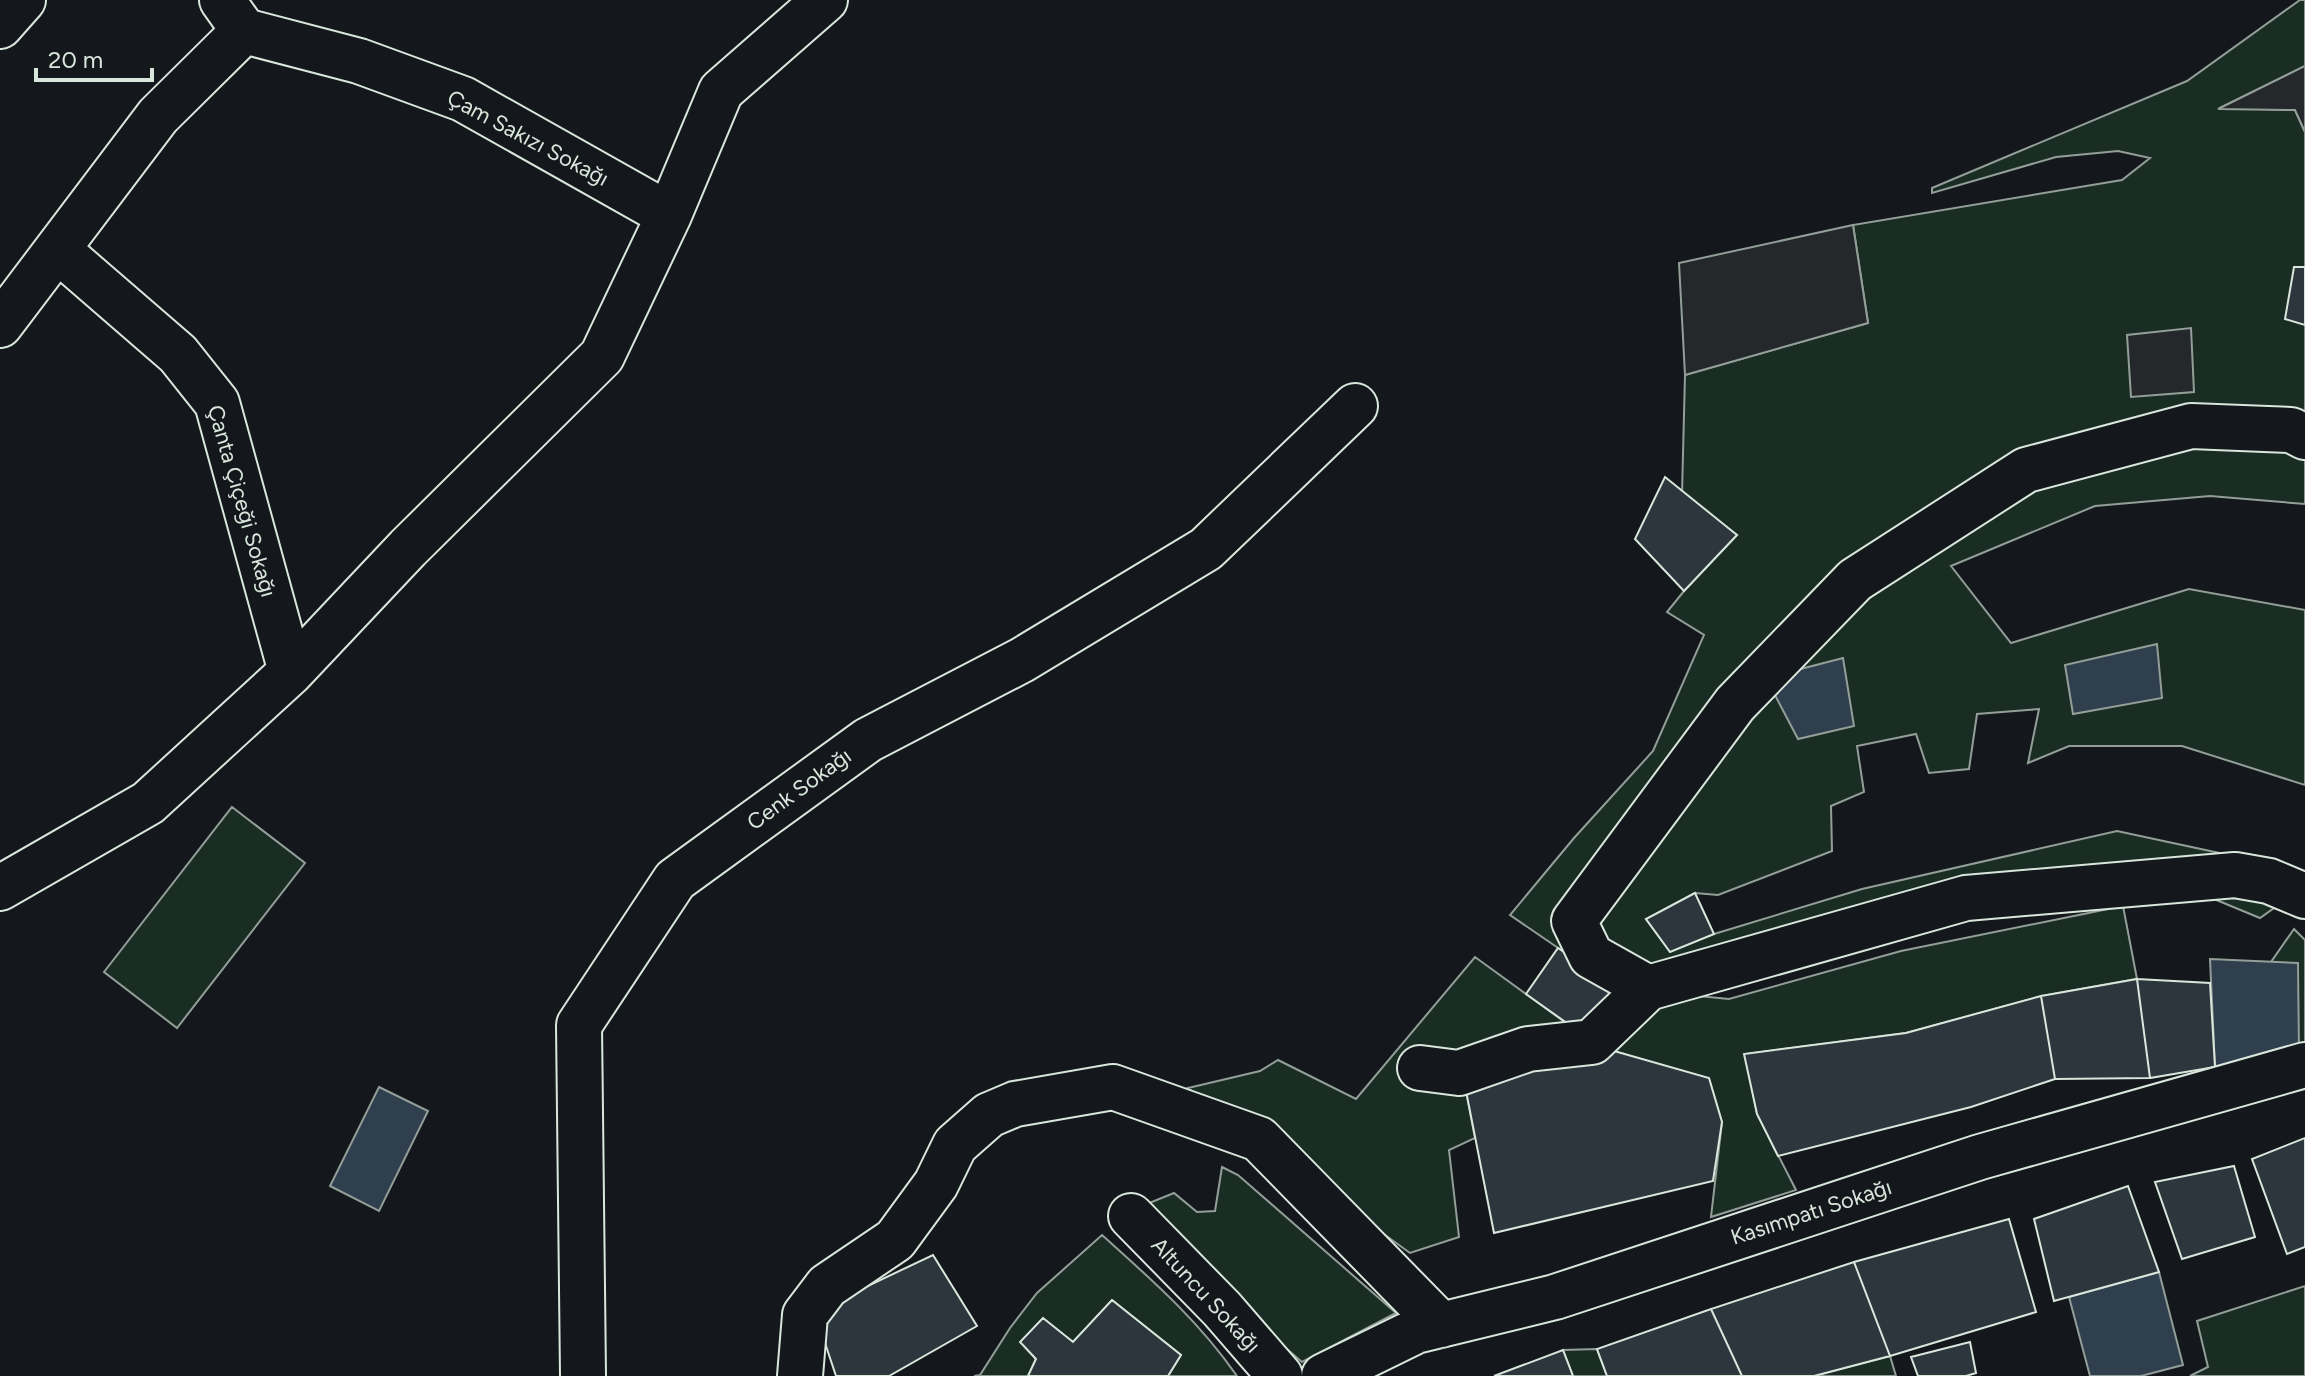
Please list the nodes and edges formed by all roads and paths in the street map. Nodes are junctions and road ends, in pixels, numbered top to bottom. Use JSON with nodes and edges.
{"nodes":[{"id":1,"x":23,"y":0,"type":"edge"},
{"id":2,"x":825,"y":0,"type":"edge"},
{"id":3,"x":233,"y":16,"type":"edge"},
{"id":4,"x":0,"y":26,"type":"edge"},
{"id":5,"x":669,"y":215,"type":"junction"},
{"id":6,"x":58,"y":250,"type":"junction"},
{"id":7,"x":0,"y":325,"type":"edge"},
{"id":8,"x":1355,"y":406,"type":"dead end"},
{"id":9,"x":2305,"y":437,"type":"edge"},
{"id":10,"x":291,"y":672,"type":"junction"},
{"id":11,"x":0,"y":888,"type":"edge"},
{"id":12,"x":2305,"y":896,"type":"edge"},
{"id":13,"x":1648,"y":988,"type":"junction"},
{"id":14,"x":2305,"y":1065,"type":"edge"},
{"id":15,"x":1420,"y":1068,"type":"dead end"},
{"id":16,"x":1131,"y":1216,"type":"dead end"},
{"id":17,"x":1441,"y":1325,"type":"junction"},
{"id":18,"x":583,"y":1376,"type":"edge"},
{"id":19,"x":800,"y":1376,"type":"edge"},
{"id":20,"x":1280,"y":1376,"type":"edge"},
{"id":21,"x":1324,"y":1376,"type":"edge"}],
"edges":[{"from":1,"to":4,"type":"street"},
{"from":2,"to":5,"type":"street"},
{"from":3,"to":5,"type":"street","name":"Çam Sakızı Sokağı"},
{"from":3,"to":6,"type":"street"},
{"from":5,"to":10,"type":"street"},
{"from":6,"to":7,"type":"street"},
{"from":6,"to":10,"type":"street","name":"Çanta Çiçeği Sokağı"},
{"from":8,"to":18,"type":"street","name":"Cenk Sokağı"},
{"from":9,"to":13,"type":"street"},
{"from":10,"to":11,"type":"street"},
{"from":12,"to":13,"type":"street"},
{"from":13,"to":15,"type":"street"},
{"from":14,"to":17,"type":"street","name":"Kasımpatı Sokağı"},
{"from":16,"to":20,"type":"street","name":"Altuncu Sokağı"},
{"from":17,"to":19,"type":"street"},
{"from":17,"to":21,"type":"street","name":"Kasımpatı Sokağı"}]}
